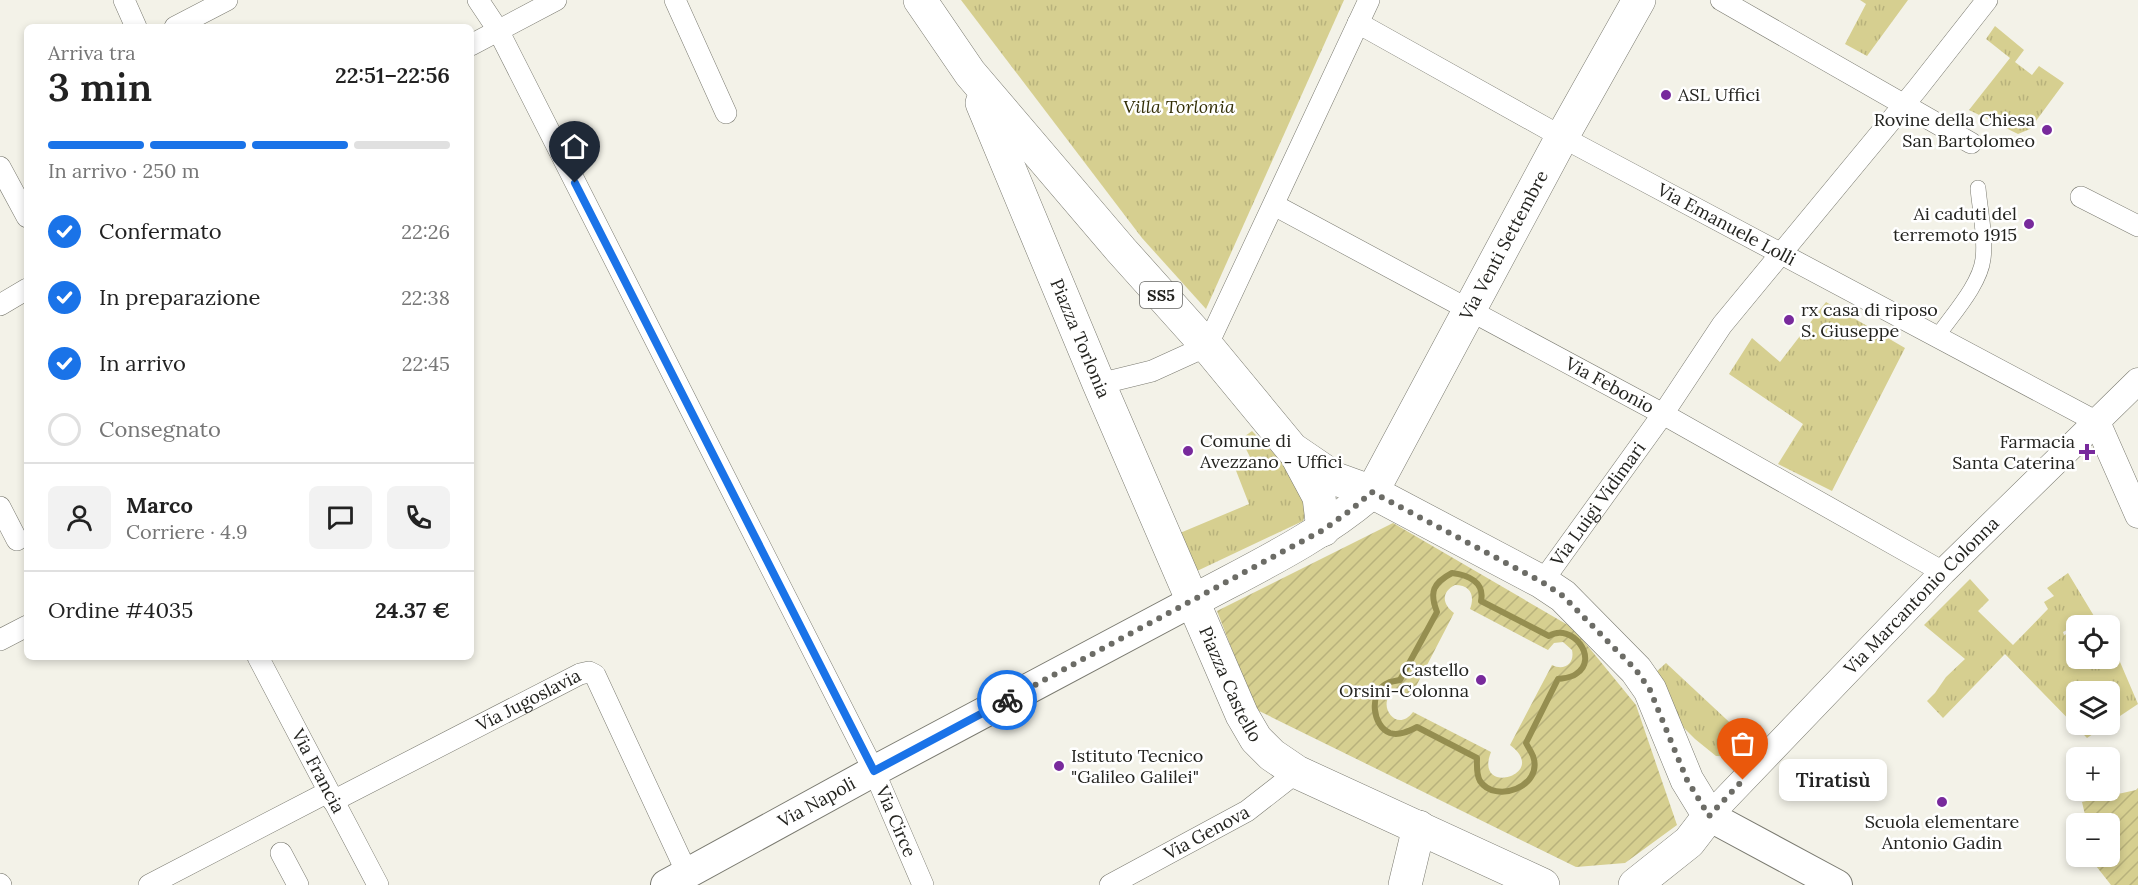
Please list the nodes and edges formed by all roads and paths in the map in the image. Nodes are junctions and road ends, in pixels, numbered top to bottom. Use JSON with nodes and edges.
{"nodes":[{"id":1,"x":124,"y":0,"type":"edge"},
{"id":2,"x":227,"y":0,"type":"edge"},
{"id":3,"x":478,"y":0,"type":"edge"},
{"id":4,"x":556,"y":0,"type":"edge"},
{"id":5,"x":675,"y":0,"type":"edge"},
{"id":6,"x":920,"y":0,"type":"edge"},
{"id":7,"x":1369,"y":0,"type":"edge"},
{"id":8,"x":1639,"y":0,"type":"edge"},
{"id":9,"x":1721,"y":0,"type":"edge"},
{"id":10,"x":1987,"y":0,"type":"edge"},
{"id":11,"x":1358,"y":23,"type":"junction"},
{"id":12,"x":135,"y":24,"type":"edge"},
{"id":13,"x":181,"y":24,"type":"edge"},
{"id":14,"x":498,"y":30,"type":"junction"},
{"id":15,"x":474,"y":43,"type":"edge"},
{"id":16,"x":970,"y":73,"type":"junction"},
{"id":17,"x":1905,"y":104,"type":"junction"},
{"id":18,"x":726,"y":113,"type":"dead end"},
{"id":19,"x":1562,"y":137,"type":"junction"},
{"id":20,"x":1971,"y":143,"type":"dead end"},
{"id":21,"x":0,"y":167,"type":"edge"},
{"id":22,"x":1978,"y":188,"type":"dead end"},
{"id":23,"x":2081,"y":196,"type":"dead end"},
{"id":24,"x":1274,"y":205,"type":"junction"},
{"id":25,"x":24,"y":211,"type":"edge"},
{"id":26,"x":2138,"y":226,"type":"edge"},
{"id":27,"x":1782,"y":255,"type":"junction"},
{"id":28,"x":24,"y":291,"type":"edge"},
{"id":29,"x":0,"y":305,"type":"edge"},
{"id":30,"x":1470,"y":309,"type":"junction"},
{"id":31,"x":1937,"y":337,"type":"junction"},
{"id":32,"x":1207,"y":345,"type":"junction"},
{"id":33,"x":2138,"y":381,"type":"edge"},
{"id":34,"x":1099,"y":384,"type":"junction"},
{"id":35,"x":1663,"y":414,"type":"junction"},
{"id":36,"x":2097,"y":422,"type":"junction"},
{"id":37,"x":1292,"y":448,"type":"junction"},
{"id":38,"x":1372,"y":492,"type":"junction"},
{"id":39,"x":0,"y":507,"type":"edge"},
{"id":40,"x":2138,"y":515,"type":"edge"},
{"id":41,"x":1323,"y":530,"type":"junction"},
{"id":42,"x":17,"y":540,"type":"dead end"},
{"id":43,"x":1943,"y":572,"type":"junction"},
{"id":44,"x":1542,"y":582,"type":"junction"},
{"id":45,"x":1193,"y":601,"type":"junction"},
{"id":46,"x":24,"y":628,"type":"edge"},
{"id":47,"x":0,"y":640,"type":"edge"},
{"id":48,"x":260,"y":660,"type":"edge"},
{"id":49,"x":874,"y":771,"type":"junction"},
{"id":50,"x":1297,"y":772,"type":"junction"},
{"id":51,"x":330,"y":796,"type":"junction"},
{"id":52,"x":1709,"y":816,"type":"junction"},
{"id":53,"x":1419,"y":827,"type":"junction"},
{"id":54,"x":281,"y":853,"type":"dead end"},
{"id":55,"x":676,"y":879,"type":"edge"},
{"id":56,"x":149,"y":885,"type":"edge"},
{"id":57,"x":298,"y":885,"type":"edge"},
{"id":58,"x":378,"y":885,"type":"edge"},
{"id":59,"x":923,"y":885,"type":"edge"},
{"id":60,"x":1110,"y":885,"type":"edge"},
{"id":61,"x":1405,"y":885,"type":"edge"},
{"id":62,"x":1543,"y":885,"type":"edge"},
{"id":63,"x":1635,"y":885,"type":"edge"},
{"id":64,"x":1837,"y":885,"type":"edge"}],
"edges":[{"from":1,"to":12,"type":"street"},
{"from":2,"to":13,"type":"street"},
{"from":3,"to":14,"type":"street","name":"Via Circe"},
{"from":4,"to":14,"type":"street"},
{"from":5,"to":18,"type":"street"},
{"from":6,"to":16,"type":"main road","name":"Piazza Torlonia","number":"SS5"},
{"from":7,"to":11,"type":"street"},
{"from":8,"to":19,"type":"main road","name":"Via Venti Settembre"},
{"from":9,"to":17,"type":"street"},
{"from":10,"to":17,"type":"street","name":"Via Luigi Vidimari"},
{"from":11,"to":19,"type":"street","name":"Via Emanuele Lolli"},
{"from":11,"to":24,"type":"street"},
{"from":14,"to":15,"type":"street"},
{"from":14,"to":49,"type":"street","name":"Via Circe"},
{"from":16,"to":32,"type":"main road","name":"Piazza Torlonia","number":"SS5"},
{"from":16,"to":34,"type":"main road","name":"Piazza Torlonia","number":"SS5"},
{"from":17,"to":20,"type":"street"},
{"from":17,"to":27,"type":"street","name":"Via Luigi Vidimari"},
{"from":19,"to":27,"type":"street","name":"Via Emanuele Lolli"},
{"from":19,"to":30,"type":"main road","name":"Via Venti Settembre"},
{"from":21,"to":25,"type":"street"},
{"from":22,"to":31,"type":"street"},
{"from":23,"to":26,"type":"street"},
{"from":24,"to":30,"type":"street","name":"Via Febonio"},
{"from":24,"to":32,"type":"street"},
{"from":27,"to":31,"type":"street","name":"Via Emanuele Lolli"},
{"from":27,"to":35,"type":"street","name":"Via Luigi Vidimari"},
{"from":28,"to":29,"type":"street"},
{"from":30,"to":35,"type":"street","name":"Via Febonio"},
{"from":30,"to":38,"type":"main road","name":"Via Venti Settembre"},
{"from":31,"to":36,"type":"street","name":"Via Emanuele Lolli"},
{"from":32,"to":34,"type":"street"},
{"from":32,"to":37,"type":"main road","name":"Piazza Torlonia","number":"SS5"},
{"from":33,"to":36,"type":"street","name":"Via Marcantonio Colonna"},
{"from":34,"to":45,"type":"main road","name":"Piazza Torlonia","number":"SS5"},
{"from":35,"to":43,"type":"street","name":"Via Febonio"},
{"from":35,"to":44,"type":"street","name":"Via Luigi Vidimari"},
{"from":36,"to":40,"type":"street"},
{"from":36,"to":43,"type":"street","name":"Via Marcantonio Colonna"},
{"from":37,"to":38,"type":"main road","name":"Piazza Torlonia","number":"SS5"},
{"from":37,"to":41,"type":"main road"},
{"from":38,"to":41,"type":"main road","name":"Piazza Castello"},
{"from":38,"to":44,"type":"main road"},
{"from":39,"to":42,"type":"street"},
{"from":41,"to":45,"type":"main road","name":"Piazza Castello"},
{"from":43,"to":52,"type":"street","name":"Via Marcantonio Colonna"},
{"from":44,"to":52,"type":"main road"},
{"from":45,"to":49,"type":"main road","name":"Via Napoli"},
{"from":45,"to":50,"type":"main road","name":"Piazza Castello"},
{"from":46,"to":47,"type":"street"},
{"from":48,"to":51,"type":"street","name":"Via Francia"},
{"from":49,"to":55,"type":"main road","name":"Via Napoli"},
{"from":49,"to":59,"type":"street","name":"Via Circe"},
{"from":50,"to":53,"type":"main road","name":"Piazza Castello"},
{"from":50,"to":60,"type":"street","name":"Via Genova"},
{"from":51,"to":55,"type":"street","name":"Via Jugoslavia"},
{"from":51,"to":56,"type":"street","name":"Via Jugoslavia"},
{"from":51,"to":58,"type":"street","name":"Via Francia"},
{"from":52,"to":63,"type":"main road"},
{"from":52,"to":64,"type":"main road"},
{"from":53,"to":61,"type":"main road"},
{"from":53,"to":62,"type":"main road","name":"Piazza Castello"},
{"from":54,"to":57,"type":"street"}]}
